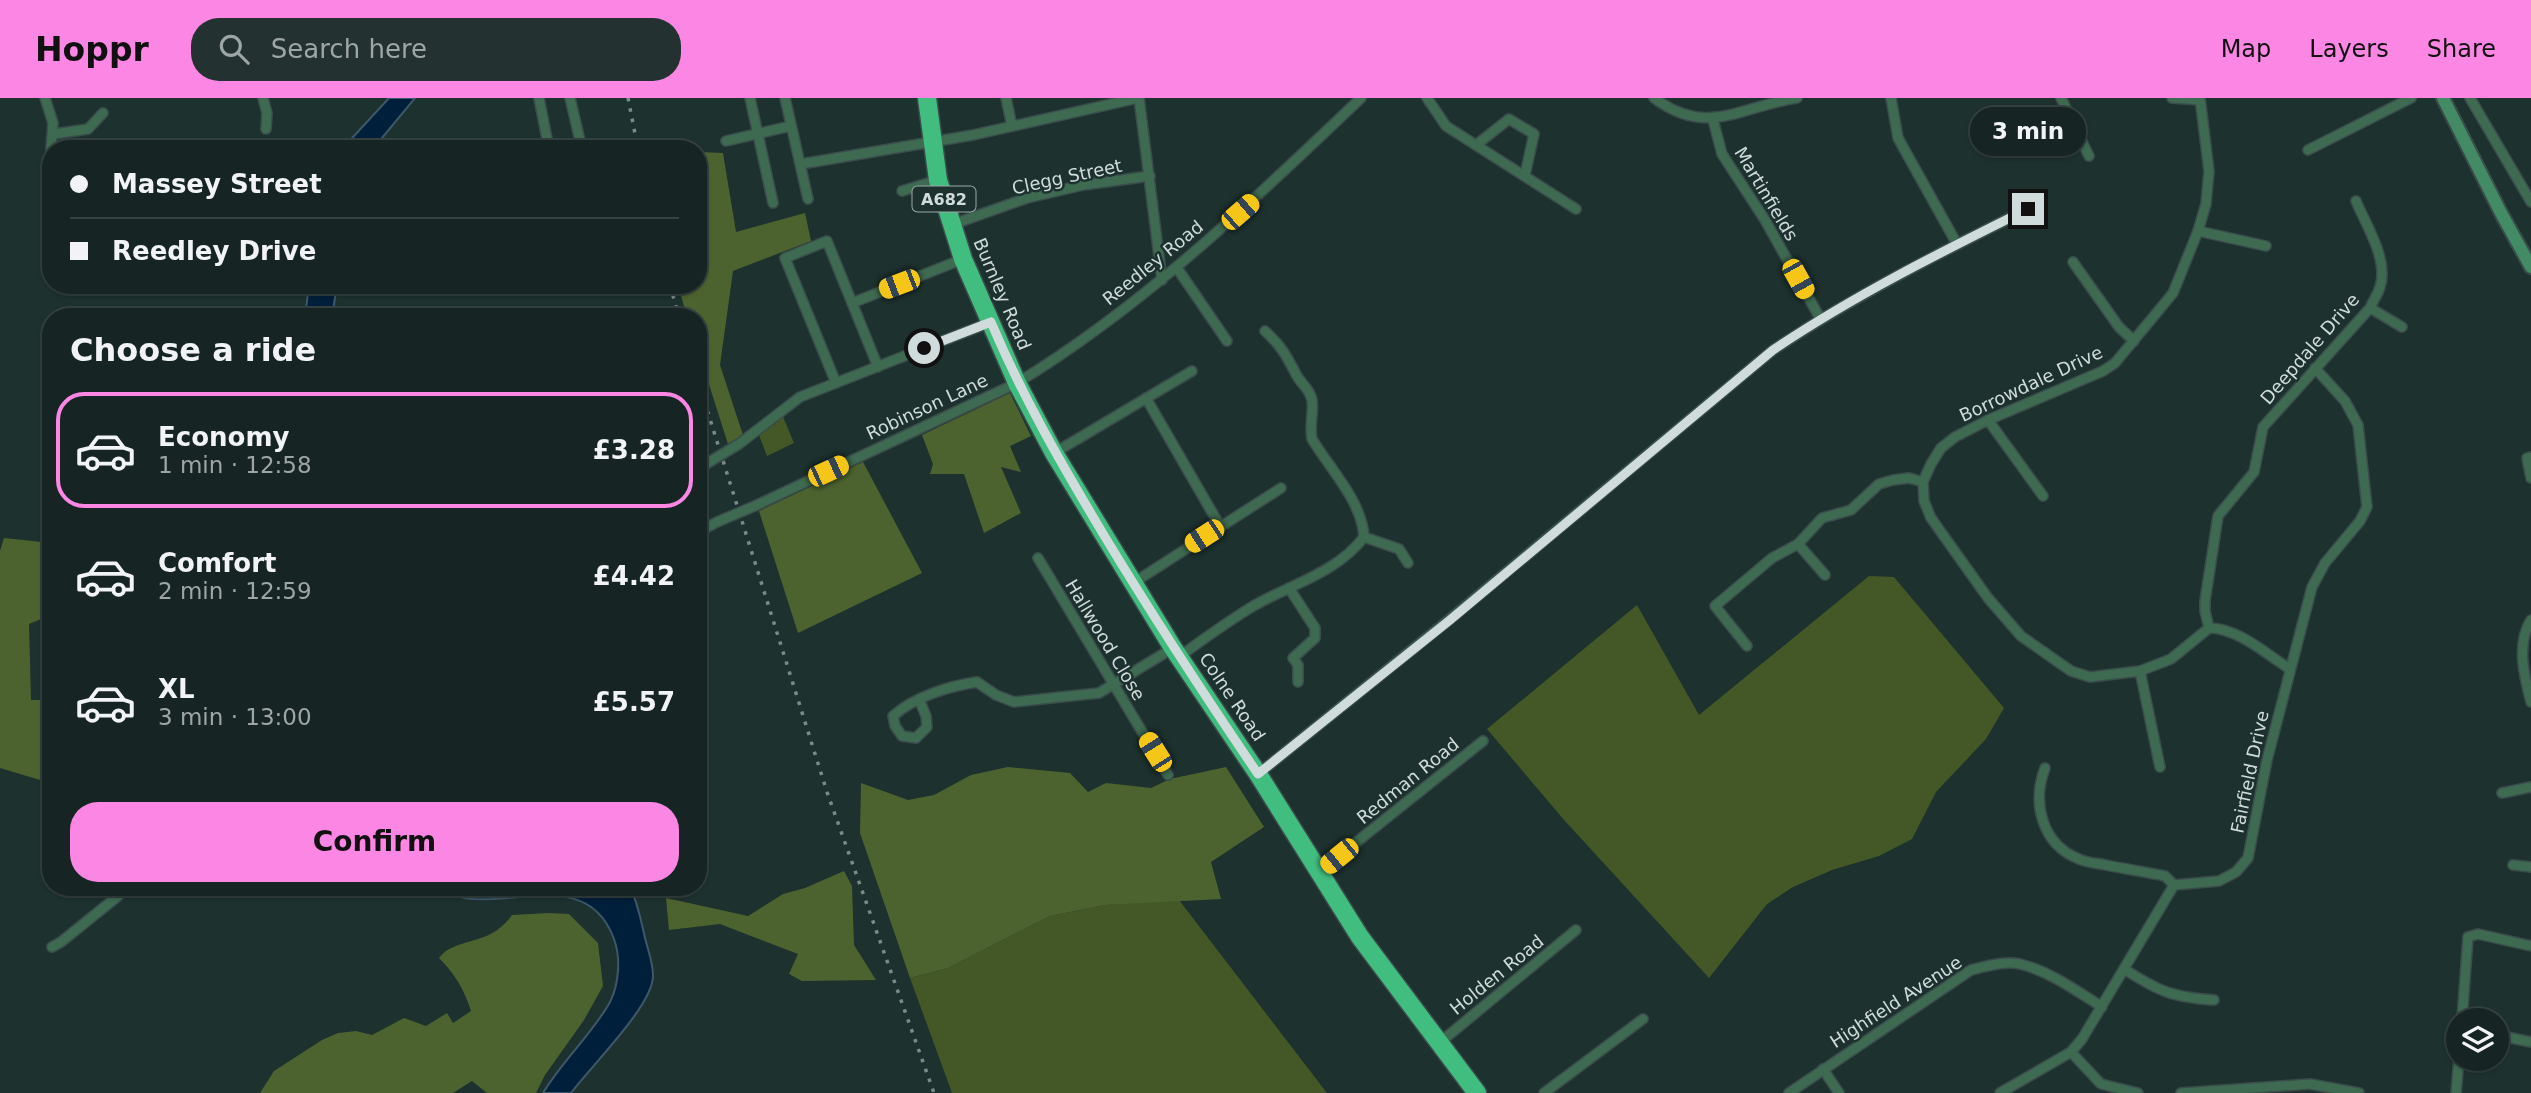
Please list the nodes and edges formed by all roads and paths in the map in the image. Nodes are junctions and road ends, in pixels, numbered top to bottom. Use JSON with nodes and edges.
{"nodes":[{"id":1,"x":45,"y":98,"type":"edge"},
{"id":2,"x":263,"y":98,"type":"edge"},
{"id":3,"x":539,"y":98,"type":"edge"},
{"id":4,"x":570,"y":98,"type":"edge"},
{"id":5,"x":750,"y":98,"type":"edge"},
{"id":6,"x":785,"y":98,"type":"edge"},
{"id":7,"x":927,"y":98,"type":"edge"},
{"id":8,"x":1006,"y":98,"type":"edge"},
{"id":9,"x":1139,"y":98,"type":"edge"},
{"id":10,"x":1361,"y":98,"type":"edge"},
{"id":11,"x":1427,"y":98,"type":"edge"},
{"id":12,"x":1654,"y":98,"type":"edge"},
{"id":13,"x":1797,"y":98,"type":"edge"},
{"id":14,"x":1891,"y":98,"type":"edge"},
{"id":15,"x":2061,"y":98,"type":"edge"},
{"id":16,"x":2172,"y":98,"type":"edge"},
{"id":17,"x":2411,"y":98,"type":"edge"},
{"id":18,"x":2443,"y":98,"type":"edge"},
{"id":19,"x":2470,"y":98,"type":"edge"},
{"id":20,"x":2200,"y":99,"type":"edge"},
{"id":21,"x":103,"y":113,"type":"dead end"},
{"id":22,"x":1713,"y":120,"type":"junction"},
{"id":23,"x":791,"y":126,"type":"junction"},
{"id":24,"x":1012,"y":126,"type":"junction"},
{"id":25,"x":266,"y":128,"type":"dead end"},
{"id":26,"x":757,"y":133,"type":"junction"},
{"id":27,"x":54,"y":134,"type":"junction"},
{"id":28,"x":53,"y":140,"type":"edge"},
{"id":29,"x":547,"y":140,"type":"edge"},
{"id":30,"x":580,"y":140,"type":"edge"},
{"id":31,"x":726,"y":142,"type":"dead end"},
{"id":32,"x":932,"y":142,"type":"junction"},
{"id":33,"x":1476,"y":145,"type":"junction"},
{"id":34,"x":2308,"y":150,"type":"dead end"},
{"id":35,"x":2089,"y":156,"type":"dead end"},
{"id":36,"x":801,"y":164,"type":"junction"},
{"id":37,"x":1525,"y":175,"type":"junction"},
{"id":38,"x":1150,"y":176,"type":"junction"},
{"id":39,"x":938,"y":180,"type":"junction"},
{"id":40,"x":902,"y":191,"type":"dead end"},
{"id":41,"x":808,"y":200,"type":"dead end"},
{"id":42,"x":2356,"y":201,"type":"dead end"},
{"id":43,"x":2531,"y":202,"type":"edge"},
{"id":44,"x":773,"y":203,"type":"dead end"},
{"id":45,"x":1576,"y":209,"type":"dead end"},
{"id":46,"x":2028,"y":209,"type":"dead end"},
{"id":47,"x":951,"y":225,"type":"junction"},
{"id":48,"x":2198,"y":231,"type":"junction"},
{"id":49,"x":1957,"y":244,"type":"junction"},
{"id":50,"x":2266,"y":246,"type":"dead end"},
{"id":51,"x":963,"y":259,"type":"junction"},
{"id":52,"x":2073,"y":262,"type":"dead end"},
{"id":53,"x":2531,"y":267,"type":"edge"},
{"id":54,"x":1177,"y":268,"type":"junction"},
{"id":55,"x":1162,"y":280,"type":"junction"},
{"id":56,"x":852,"y":303,"type":"junction"},
{"id":57,"x":2370,"y":308,"type":"junction"},
{"id":58,"x":1820,"y":318,"type":"junction"},
{"id":59,"x":991,"y":322,"type":"junction"},
{"id":60,"x":2402,"y":327,"type":"dead end"},
{"id":61,"x":1265,"y":331,"type":"dead end"},
{"id":62,"x":1227,"y":341,"type":"dead end"},
{"id":63,"x":2134,"y":341,"type":"junction"},
{"id":64,"x":878,"y":367,"type":"junction"},
{"id":65,"x":2315,"y":368,"type":"junction"},
{"id":66,"x":1192,"y":371,"type":"dead end"},
{"id":67,"x":836,"y":383,"type":"junction"},
{"id":68,"x":1017,"y":383,"type":"junction"},
{"id":69,"x":1146,"y":398,"type":"junction"},
{"id":70,"x":1988,"y":420,"type":"junction"},
{"id":71,"x":1054,"y":453,"type":"junction"},
{"id":72,"x":2531,"y":457,"type":"edge"},
{"id":73,"x":707,"y":464,"type":"edge"},
{"id":74,"x":2531,"y":478,"type":"edge"},
{"id":75,"x":1923,"y":482,"type":"junction"},
{"id":76,"x":1281,"y":488,"type":"dead end"},
{"id":77,"x":2043,"y":496,"type":"dead end"},
{"id":78,"x":1220,"y":526,"type":"junction"},
{"id":79,"x":707,"y":528,"type":"edge"},
{"id":80,"x":1364,"y":537,"type":"junction"},
{"id":81,"x":1798,"y":544,"type":"junction"},
{"id":82,"x":1038,"y":558,"type":"dead end"},
{"id":83,"x":1408,"y":563,"type":"dead end"},
{"id":84,"x":1825,"y":575,"type":"dead end"},
{"id":85,"x":1133,"y":583,"type":"junction"},
{"id":86,"x":1289,"y":588,"type":"junction"},
{"id":87,"x":2531,"y":620,"type":"edge"},
{"id":88,"x":2209,"y":628,"type":"junction"},
{"id":89,"x":1747,"y":646,"type":"dead end"},
{"id":90,"x":1176,"y":652,"type":"junction"},
{"id":91,"x":2290,"y":669,"type":"junction"},
{"id":92,"x":2140,"y":671,"type":"junction"},
{"id":93,"x":1298,"y":682,"type":"dead end"},
{"id":94,"x":1114,"y":686,"type":"junction"},
{"id":95,"x":919,"y":699,"type":"junction"},
{"id":96,"x":2531,"y":702,"type":"edge"},
{"id":97,"x":1483,"y":741,"type":"dead end"},
{"id":98,"x":2160,"y":767,"type":"dead end"},
{"id":99,"x":2045,"y":768,"type":"dead end"},
{"id":100,"x":1258,"y":774,"type":"junction"},
{"id":101,"x":1168,"y":775,"type":"dead end"},
{"id":102,"x":2531,"y":787,"type":"edge"},
{"id":103,"x":2502,"y":793,"type":"dead end"},
{"id":104,"x":2513,"y":865,"type":"dead end"},
{"id":105,"x":2531,"y":867,"type":"edge"},
{"id":106,"x":1319,"y":872,"type":"junction"},
{"id":107,"x":2174,"y":885,"type":"junction"},
{"id":108,"x":118,"y":896,"type":"edge"},
{"id":109,"x":1576,"y":930,"type":"dead end"},
{"id":110,"x":2531,"y":946,"type":"edge"},
{"id":111,"x":52,"y":947,"type":"dead end"},
{"id":112,"x":2124,"y":969,"type":"junction"},
{"id":113,"x":2214,"y":1000,"type":"dead end"},
{"id":114,"x":2102,"y":1007,"type":"junction"},
{"id":115,"x":2463,"y":1008,"type":"edge"},
{"id":116,"x":1643,"y":1019,"type":"dead end"},
{"id":117,"x":2509,"y":1037,"type":"edge"},
{"id":118,"x":2531,"y":1042,"type":"edge"},
{"id":119,"x":1438,"y":1044,"type":"junction"},
{"id":120,"x":2071,"y":1052,"type":"junction"},
{"id":121,"x":1823,"y":1069,"type":"junction"},
{"id":122,"x":2458,"y":1071,"type":"edge"},
{"id":123,"x":1477,"y":1093,"type":"edge"},
{"id":124,"x":1544,"y":1093,"type":"edge"},
{"id":125,"x":1788,"y":1093,"type":"edge"},
{"id":126,"x":1839,"y":1093,"type":"edge"},
{"id":127,"x":2000,"y":1093,"type":"edge"},
{"id":128,"x":2138,"y":1093,"type":"edge"},
{"id":129,"x":2181,"y":1093,"type":"edge"},
{"id":130,"x":2360,"y":1093,"type":"edge"},
{"id":131,"x":2456,"y":1093,"type":"edge"}],
"edges":[{"from":1,"to":27,"type":"street"},
{"from":2,"to":25,"type":"street"},
{"from":3,"to":29,"type":"street"},
{"from":4,"to":30,"type":"street"},
{"from":5,"to":26,"type":"street"},
{"from":6,"to":23,"type":"street"},
{"from":7,"to":32,"type":"highway","name":"Burnley Road","number":"A682"},
{"from":8,"to":24,"type":"street"},
{"from":9,"to":24,"type":"street"},
{"from":9,"to":38,"type":"street"},
{"from":10,"to":54,"type":"street","name":"Reedley Road"},
{"from":11,"to":33,"type":"street"},
{"from":12,"to":22,"type":"street"},
{"from":13,"to":22,"type":"street"},
{"from":14,"to":49,"type":"street"},
{"from":15,"to":35,"type":"street"},
{"from":16,"to":20,"type":"street"},
{"from":17,"to":34,"type":"street"},
{"from":18,"to":53,"type":"street"},
{"from":19,"to":43,"type":"street"},
{"from":20,"to":48,"type":"street","name":"Borrowdale Drive"},
{"from":21,"to":27,"type":"street"},
{"from":22,"to":58,"type":"street","name":"Martinfields"},
{"from":23,"to":26,"type":"street"},
{"from":23,"to":36,"type":"street"},
{"from":24,"to":32,"type":"street"},
{"from":26,"to":31,"type":"street"},
{"from":26,"to":44,"type":"street"},
{"from":27,"to":28,"type":"street"},
{"from":32,"to":36,"type":"street"},
{"from":32,"to":39,"type":"highway","name":"Burnley Road","number":"A682"},
{"from":33,"to":37,"type":"street"},
{"from":33,"to":37,"type":"street"},
{"from":36,"to":41,"type":"street"},
{"from":37,"to":45,"type":"street"},
{"from":38,"to":47,"type":"street","name":"Clegg Street"},
{"from":38,"to":55,"type":"street"},
{"from":39,"to":40,"type":"street"},
{"from":39,"to":47,"type":"highway","name":"Burnley Road","number":"A682"},
{"from":42,"to":57,"type":"street","name":"Deepdale Drive"},
{"from":46,"to":49,"type":"street"},
{"from":47,"to":51,"type":"highway","name":"Burnley Road","number":"A682"},
{"from":48,"to":50,"type":"street"},
{"from":48,"to":63,"type":"street","name":"Borrowdale Drive"},
{"from":49,"to":58,"type":"street"},
{"from":51,"to":56,"type":"street"},
{"from":51,"to":59,"type":"highway","name":"Burnley Road","number":"A682"},
{"from":52,"to":63,"type":"street"},
{"from":54,"to":55,"type":"street","name":"Reedley Road"},
{"from":54,"to":62,"type":"street"},
{"from":55,"to":68,"type":"street","name":"Reedley Road"},
{"from":56,"to":64,"type":"street"},
{"from":56,"to":67,"type":"street"},
{"from":57,"to":60,"type":"street"},
{"from":57,"to":65,"type":"street","name":"Deepdale Drive"},
{"from":58,"to":100,"type":"street"},
{"from":59,"to":64,"type":"street"},
{"from":59,"to":68,"type":"highway","name":"Burnley Road","number":"A682"},
{"from":61,"to":80,"type":"street"},
{"from":63,"to":70,"type":"street","name":"Borrowdale Drive"},
{"from":64,"to":67,"type":"street"},
{"from":65,"to":88,"type":"street","name":"Deepdale Drive"},
{"from":65,"to":91,"type":"street","name":"Fairfield Drive"},
{"from":66,"to":69,"type":"street"},
{"from":67,"to":73,"type":"street","bridge":true},
{"from":68,"to":71,"type":"highway","name":"Colne Road","number":"A682"},
{"from":68,"to":79,"type":"street","name":"Robinson Lane","bridge":true},
{"from":69,"to":71,"type":"street"},
{"from":69,"to":78,"type":"street"},
{"from":70,"to":75,"type":"street","name":"Borrowdale Drive"},
{"from":70,"to":77,"type":"street"},
{"from":71,"to":85,"type":"highway","name":"Colne Road","number":"A682"},
{"from":72,"to":74,"type":"street"},
{"from":75,"to":81,"type":"street"},
{"from":75,"to":92,"type":"street"},
{"from":76,"to":78,"type":"street"},
{"from":78,"to":85,"type":"street"},
{"from":80,"to":83,"type":"street"},
{"from":80,"to":86,"type":"street"},
{"from":81,"to":84,"type":"street"},
{"from":81,"to":89,"type":"street"},
{"from":82,"to":94,"type":"street","name":"Hallwood Close"},
{"from":85,"to":90,"type":"highway","name":"Colne Road","number":"A682"},
{"from":86,"to":90,"type":"street"},
{"from":86,"to":93,"type":"street"},
{"from":87,"to":96,"type":"street"},
{"from":88,"to":91,"type":"street"},
{"from":88,"to":92,"type":"street"},
{"from":90,"to":94,"type":"street"},
{"from":90,"to":100,"type":"highway","name":"Colne Road","number":"A682"},
{"from":91,"to":107,"type":"street","name":"Fairfield Drive"},
{"from":92,"to":98,"type":"street"},
{"from":94,"to":95,"type":"street"},
{"from":94,"to":101,"type":"street","name":"Hallwood Close"},
{"from":95,"to":95,"type":"street"},
{"from":97,"to":106,"type":"street","name":"Redman Road"},
{"from":99,"to":107,"type":"street"},
{"from":100,"to":106,"type":"highway","name":"Colne Road","number":"A682"},
{"from":102,"to":103,"type":"street"},
{"from":104,"to":105,"type":"street"},
{"from":106,"to":119,"type":"highway","name":"Colne Road","number":"A682"},
{"from":107,"to":112,"type":"street"},
{"from":108,"to":111,"type":"street"},
{"from":109,"to":119,"type":"street","name":"Holden Road"},
{"from":110,"to":115,"type":"street"},
{"from":112,"to":113,"type":"street"},
{"from":112,"to":114,"type":"street"},
{"from":114,"to":120,"type":"street"},
{"from":114,"to":121,"type":"street","name":"Highfield Avenue"},
{"from":116,"to":124,"type":"street"},
{"from":117,"to":118,"type":"street"},
{"from":119,"to":123,"type":"highway","name":"Colne Road","number":"A682"},
{"from":120,"to":127,"type":"street"},
{"from":120,"to":128,"type":"street"},
{"from":121,"to":125,"type":"street","name":"Highfield Avenue"},
{"from":121,"to":126,"type":"street"},
{"from":122,"to":131,"type":"street"},
{"from":129,"to":130,"type":"street"}]}
